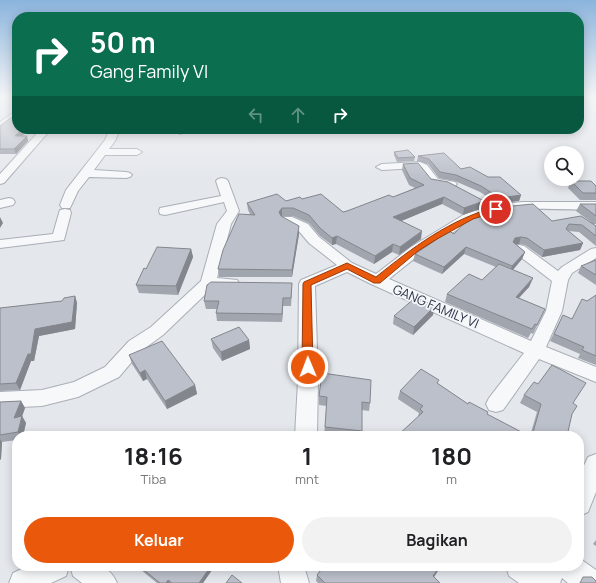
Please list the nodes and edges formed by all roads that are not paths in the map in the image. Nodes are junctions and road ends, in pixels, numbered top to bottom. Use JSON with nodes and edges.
{"nodes":[{"id":1,"x":42,"y":134,"type":"edge"},
{"id":2,"x":113,"y":134,"type":"edge"},
{"id":3,"x":102,"y":152,"type":"junction"},
{"id":4,"x":137,"y":152,"type":"dead end"},
{"id":5,"x":382,"y":168,"type":"dead end"},
{"id":6,"x":86,"y":173,"type":"junction"},
{"id":7,"x":126,"y":175,"type":"dead end"},
{"id":8,"x":0,"y":181,"type":"edge"},
{"id":9,"x":222,"y":181,"type":"dead end"},
{"id":10,"x":462,"y":191,"type":"edge"},
{"id":11,"x":227,"y":198,"type":"junction"},
{"id":12,"x":596,"y":206,"type":"edge"},
{"id":13,"x":165,"y":211,"type":"dead end"},
{"id":14,"x":286,"y":220,"type":"edge"},
{"id":15,"x":0,"y":244,"type":"edge"},
{"id":16,"x":519,"y":249,"type":"edge"},
{"id":17,"x":591,"y":250,"type":"edge"},
{"id":18,"x":347,"y":266,"type":"junction"},
{"id":19,"x":560,"y":280,"type":"junction"},
{"id":20,"x":377,"y":281,"type":"junction"},
{"id":21,"x":208,"y":283,"type":"junction"},
{"id":22,"x":246,"y":283,"type":"edge"},
{"id":23,"x":536,"y":350,"type":"junction"},
{"id":24,"x":596,"y":375,"type":"edge"},
{"id":25,"x":0,"y":400,"type":"edge"},
{"id":26,"x":496,"y":404,"type":"dead end"},
{"id":27,"x":306,"y":431,"type":"edge"},
{"id":28,"x":596,"y":464,"type":"edge"},
{"id":29,"x":584,"y":492,"type":"edge"},
{"id":30,"x":46,"y":571,"type":"edge"},
{"id":31,"x":89,"y":571,"type":"edge"},
{"id":32,"x":292,"y":571,"type":"edge"},
{"id":33,"x":526,"y":571,"type":"edge"},
{"id":34,"x":551,"y":571,"type":"edge"},
{"id":35,"x":574,"y":571,"type":"edge"},
{"id":36,"x":23,"y":583,"type":"edge"},
{"id":37,"x":103,"y":583,"type":"edge"},
{"id":38,"x":295,"y":583,"type":"edge"},
{"id":39,"x":542,"y":583,"type":"edge"},
{"id":40,"x":546,"y":583,"type":"edge"},
{"id":41,"x":591,"y":583,"type":"edge"}],
"edges":[{"from":1,"to":8,"type":"street"},
{"from":2,"to":3,"type":"street"},
{"from":3,"to":4,"type":"street"},
{"from":3,"to":6,"type":"street"},
{"from":5,"to":10,"type":"street"},
{"from":6,"to":7,"type":"street"},
{"from":6,"to":15,"type":"street"},
{"from":9,"to":11,"type":"street"},
{"from":11,"to":13,"type":"street"},
{"from":11,"to":21,"type":"street"},
{"from":12,"to":20,"type":"street"},
{"from":14,"to":18,"type":"street","name":"GANG FAMILY VI"},
{"from":16,"to":19,"type":"street"},
{"from":17,"to":19,"type":"street"},
{"from":18,"to":20,"type":"street","name":"GANG FAMILY VI"},
{"from":18,"to":27,"type":"street"},
{"from":19,"to":23,"type":"street"},
{"from":20,"to":23,"type":"street","name":"GANG FAMILY VI"},
{"from":21,"to":22,"type":"street"},
{"from":21,"to":25,"type":"street"},
{"from":23,"to":24,"type":"street","name":"GANG FAMILY VI"},
{"from":23,"to":26,"type":"street"},
{"from":28,"to":29,"type":"street"},
{"from":30,"to":36,"type":"street"},
{"from":31,"to":37,"type":"street"},
{"from":32,"to":38,"type":"street"},
{"from":33,"to":39,"type":"street"},
{"from":34,"to":40,"type":"street"},
{"from":35,"to":41,"type":"street"}]}
